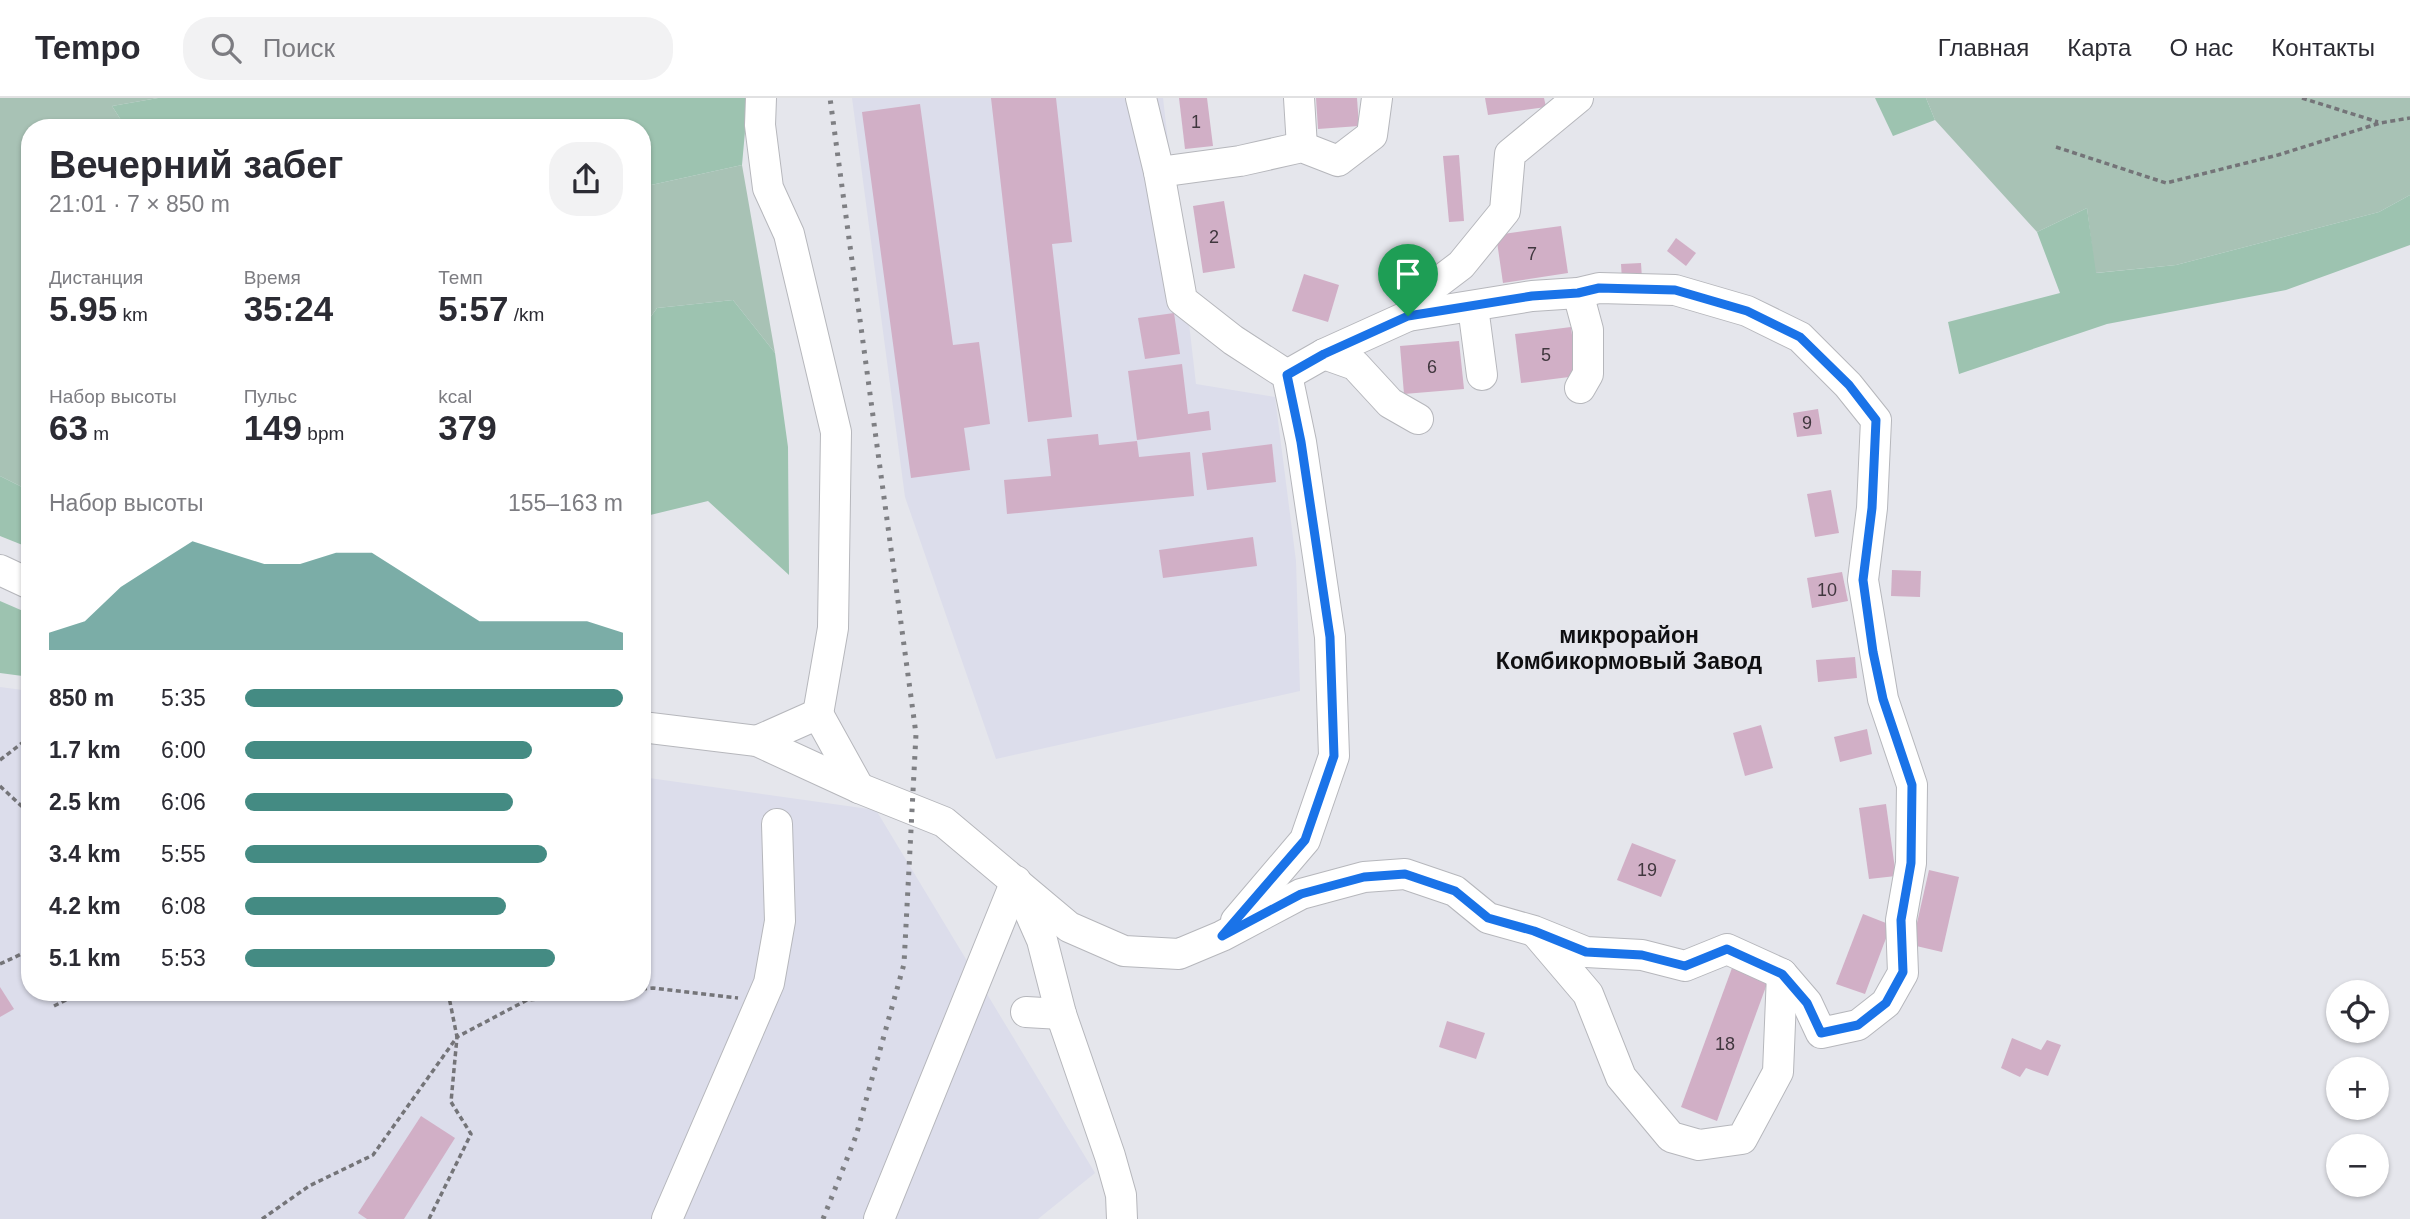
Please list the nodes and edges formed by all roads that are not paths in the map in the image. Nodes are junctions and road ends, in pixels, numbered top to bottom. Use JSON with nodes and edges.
{"nodes":[{"id":1,"x":761,"y":98,"type":"edge"},
{"id":2,"x":1141,"y":98,"type":"edge"},
{"id":3,"x":1299,"y":98,"type":"edge"},
{"id":4,"x":1377,"y":98,"type":"edge"},
{"id":5,"x":1578,"y":98,"type":"edge"},
{"id":6,"x":1302,"y":148,"type":"junction"},
{"id":7,"x":1159,"y":172,"type":"junction"},
{"id":8,"x":1578,"y":293,"type":"junction"},
{"id":9,"x":1473,"y":307,"type":"junction"},
{"id":10,"x":1408,"y":316,"type":"junction"},
{"id":11,"x":1324,"y":354,"type":"junction"},
{"id":12,"x":1287,"y":375,"type":"junction"},
{"id":13,"x":1482,"y":375,"type":"dead end"},
{"id":14,"x":1580,"y":388,"type":"dead end"},
{"id":15,"x":1418,"y":419,"type":"dead end"},
{"id":16,"x":0,"y":570,"type":"edge"},
{"id":17,"x":21,"y":580,"type":"edge"},
{"id":18,"x":818,"y":714,"type":"junction"},
{"id":19,"x":651,"y":728,"type":"edge"},
{"id":20,"x":757,"y":741,"type":"junction"},
{"id":21,"x":859,"y":788,"type":"junction"},
{"id":22,"x":777,"y":824,"type":"dead end"},
{"id":23,"x":1016,"y":881,"type":"junction"},
{"id":24,"x":1069,"y":927,"type":"junction"},
{"id":25,"x":1534,"y":931,"type":"junction"},
{"id":26,"x":1222,"y":936,"type":"junction"},
{"id":27,"x":1042,"y":940,"type":"junction"},
{"id":28,"x":1782,"y":974,"type":"junction"},
{"id":29,"x":1026,"y":1012,"type":"dead end"},
{"id":30,"x":1061,"y":1014,"type":"junction"},
{"id":31,"x":1821,"y":1033,"type":"junction"},
{"id":32,"x":1778,"y":1072,"type":"junction"},
{"id":33,"x":667,"y":1219,"type":"edge"},
{"id":34,"x":879,"y":1219,"type":"edge"},
{"id":35,"x":1122,"y":1219,"type":"edge"}],
"edges":[{"from":1,"to":18,"type":"street"},
{"from":2,"to":7,"type":"street"},
{"from":3,"to":6,"type":"street"},
{"from":4,"to":6,"type":"street"},
{"from":5,"to":10,"type":"street"},
{"from":6,"to":7,"type":"street"},
{"from":7,"to":12,"type":"street"},
{"from":8,"to":9,"type":"street"},
{"from":8,"to":14,"type":"street"},
{"from":8,"to":31,"type":"street"},
{"from":9,"to":10,"type":"street"},
{"from":9,"to":13,"type":"street"},
{"from":10,"to":11,"type":"street"},
{"from":11,"to":12,"type":"street"},
{"from":11,"to":15,"type":"street"},
{"from":12,"to":26,"type":"street"},
{"from":16,"to":17,"type":"street"},
{"from":18,"to":20,"type":"street"},
{"from":18,"to":21,"type":"street"},
{"from":19,"to":20,"type":"street"},
{"from":20,"to":21,"type":"street"},
{"from":21,"to":23,"type":"street"},
{"from":22,"to":33,"type":"street"},
{"from":23,"to":24,"type":"street"},
{"from":23,"to":27,"type":"street"},
{"from":23,"to":34,"type":"street"},
{"from":24,"to":26,"type":"street"},
{"from":24,"to":27,"type":"street"},
{"from":25,"to":26,"type":"street"},
{"from":25,"to":28,"type":"street"},
{"from":25,"to":32,"type":"street"},
{"from":27,"to":30,"type":"street"},
{"from":28,"to":31,"type":"street"},
{"from":28,"to":32,"type":"street"},
{"from":29,"to":30,"type":"street"},
{"from":30,"to":35,"type":"street"},
{"from":31,"to":32,"type":"street"}]}
